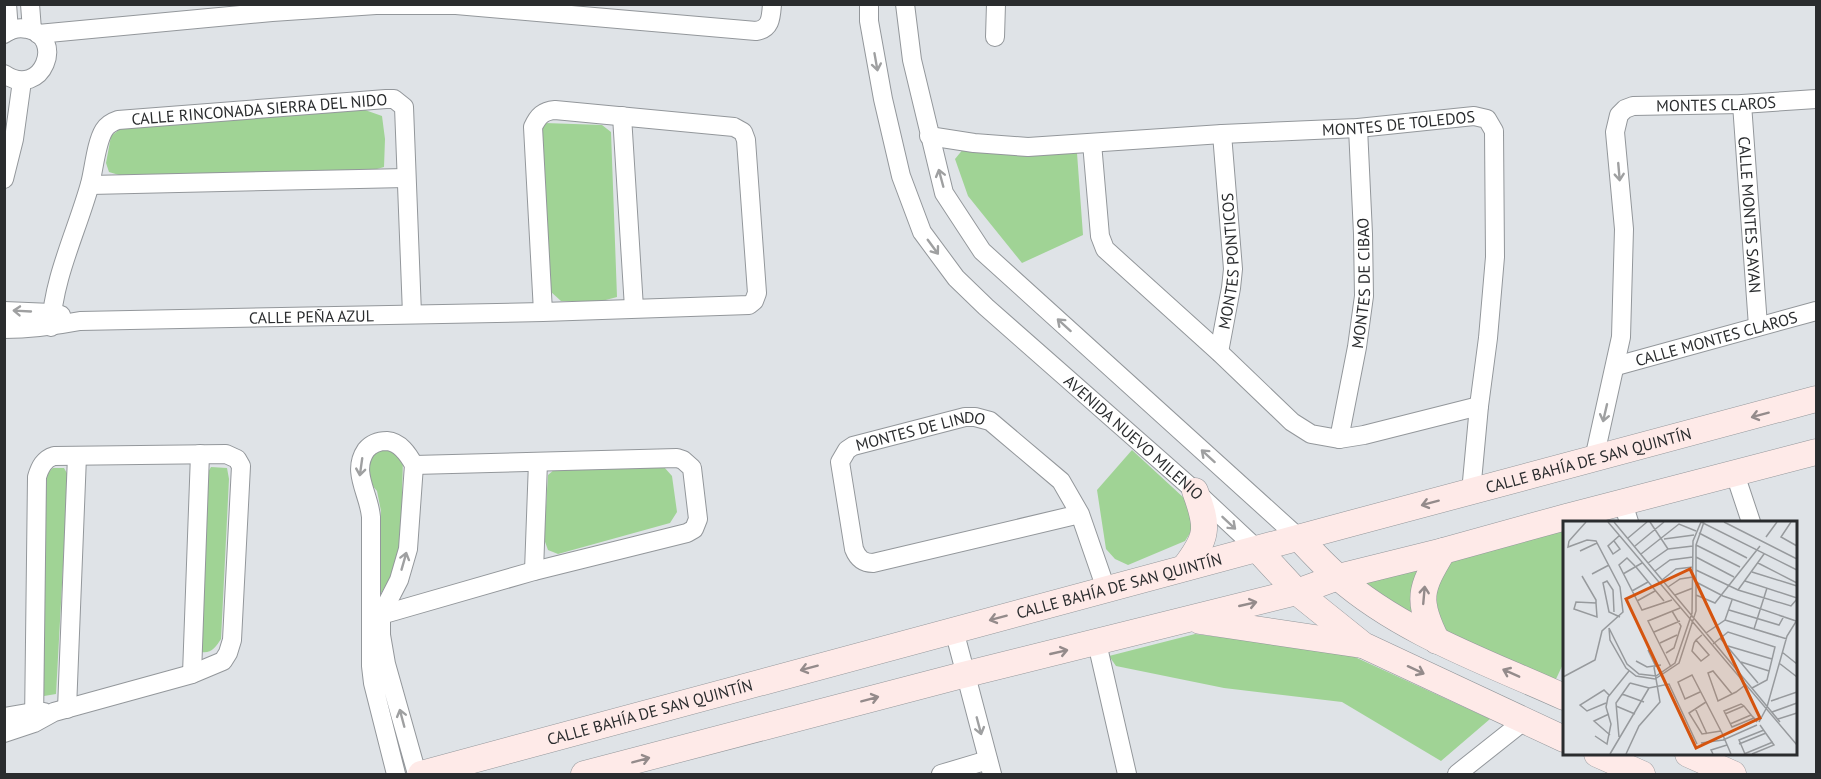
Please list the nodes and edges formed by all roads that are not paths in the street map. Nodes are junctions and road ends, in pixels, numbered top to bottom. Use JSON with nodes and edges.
{"nodes":[{"id":1,"x":7,"y":4,"type":"edge"},
{"id":2,"x":30,"y":4,"type":"edge"},
{"id":3,"x":772,"y":4,"type":"edge"},
{"id":4,"x":869,"y":4,"type":"edge"},
{"id":5,"x":906,"y":4,"type":"edge"},
{"id":6,"x":996,"y":4,"type":"edge"},
{"id":7,"x":35,"y":32,"type":"junction"},
{"id":8,"x":7,"y":33,"type":"edge"},
{"id":9,"x":995,"y":37,"type":"dead end"},
{"id":10,"x":4,"y":74,"type":"edge"},
{"id":11,"x":22,"y":81,"type":"junction"},
{"id":12,"x":1816,"y":99,"type":"edge"},
{"id":13,"x":1742,"y":104,"type":"junction"},
{"id":14,"x":1619,"y":115,"type":"joint"},
{"id":15,"x":622,"y":116,"type":"junction"},
{"id":16,"x":1358,"y":128,"type":"junction"},
{"id":17,"x":1222,"y":134,"type":"junction"},
{"id":18,"x":929,"y":136,"type":"junction"},
{"id":19,"x":1092,"y":143,"type":"junction"},
{"id":20,"x":406,"y":178,"type":"junction"},
{"id":21,"x":4,"y":179,"type":"edge"},
{"id":22,"x":90,"y":185,"type":"junction"},
{"id":23,"x":634,"y":309,"type":"junction"},
{"id":24,"x":4,"y":310,"type":"edge"},
{"id":25,"x":1816,"y":311,"type":"edge"},
{"id":26,"x":543,"y":312,"type":"junction"},
{"id":27,"x":412,"y":314,"type":"junction"},
{"id":28,"x":52,"y":320,"type":"junction"},
{"id":29,"x":1758,"y":326,"type":"junction"},
{"id":30,"x":4,"y":329,"type":"edge"},
{"id":31,"x":1219,"y":352,"type":"junction"},
{"id":32,"x":1616,"y":366,"type":"junction"},
{"id":33,"x":1816,"y":399,"type":"edge"},
{"id":34,"x":1479,"y":406,"type":"junction"},
{"id":35,"x":1339,"y":439,"type":"junction"},
{"id":36,"x":1816,"y":453,"type":"edge"},
{"id":37,"x":200,"y":454,"type":"junction"},
{"id":38,"x":77,"y":456,"type":"junction"},
{"id":39,"x":1594,"y":459,"type":"junction"},
{"id":40,"x":538,"y":462,"type":"junction"},
{"id":41,"x":414,"y":465,"type":"junction"},
{"id":42,"x":1736,"y":474,"type":"junction"},
{"id":43,"x":1195,"y":491,"type":"junction"},
{"id":44,"x":1471,"y":492,"type":"junction"},
{"id":45,"x":1626,"y":513,"type":"edge"},
{"id":46,"x":1080,"y":514,"type":"junction"},
{"id":47,"x":1587,"y":521,"type":"edge"},
{"id":48,"x":1751,"y":521,"type":"edge"},
{"id":49,"x":1563,"y":526,"type":"edge"},
{"id":50,"x":1299,"y":538,"type":"junction"},
{"id":51,"x":1258,"y":550,"type":"junction"},
{"id":52,"x":1443,"y":551,"type":"junction"},
{"id":53,"x":1184,"y":568,"type":"junction"},
{"id":54,"x":534,"y":571,"type":"junction"},
{"id":55,"x":1338,"y":577,"type":"junction"},
{"id":56,"x":1106,"y":589,"type":"junction"},
{"id":57,"x":1298,"y":592,"type":"junction"},
{"id":58,"x":376,"y":616,"type":"junction"},
{"id":59,"x":1185,"y":619,"type":"junction"},
{"id":60,"x":954,"y":630,"type":"junction"},
{"id":61,"x":1437,"y":641,"type":"junction"},
{"id":62,"x":1097,"y":643,"type":"junction"},
{"id":63,"x":1363,"y":645,"type":"junction"},
{"id":64,"x":192,"y":674,"type":"junction"},
{"id":65,"x":965,"y":674,"type":"junction"},
{"id":66,"x":1563,"y":697,"type":"edge"},
{"id":67,"x":61,"y":710,"type":"junction"},
{"id":68,"x":4,"y":717,"type":"edge"},
{"id":69,"x":33,"y":717,"type":"junction"},
{"id":70,"x":1525,"y":720,"type":"junction"},
{"id":71,"x":4,"y":733,"type":"edge"},
{"id":72,"x":1563,"y":739,"type":"edge"},
{"id":73,"x":1601,"y":755,"type":"edge"},
{"id":74,"x":1694,"y":755,"type":"edge"},
{"id":75,"x":1726,"y":766,"type":"edge"},
{"id":76,"x":990,"y":767,"type":"edge"},
{"id":77,"x":396,"y":774,"type":"edge"},
{"id":78,"x":419,"y":774,"type":"edge"},
{"id":79,"x":584,"y":774,"type":"edge"},
{"id":80,"x":941,"y":774,"type":"edge"},
{"id":81,"x":1127,"y":774,"type":"edge"},
{"id":82,"x":1457,"y":774,"type":"edge"},
{"id":83,"x":1642,"y":774,"type":"edge"}],
"edges":[{"from":1,"to":8,"type":"street"},
{"from":2,"to":7,"type":"street"},
{"from":3,"to":7,"type":"street"},
{"from":4,"to":43,"type":"street","name":"AVENIDA NUEVO MILENIO","one_way":true},
{"from":5,"to":18,"type":"street"},
{"from":6,"to":9,"type":"street"},
{"from":7,"to":8,"type":"street"},
{"from":7,"to":11,"type":"street"},
{"from":10,"to":11,"type":"street"},
{"from":11,"to":21,"type":"street"},
{"from":12,"to":13,"type":"street","name":"MONTES CLAROS"},
{"from":13,"to":14,"type":"street","name":"MONTES CLAROS"},
{"from":13,"to":29,"type":"street","name":"CALLE MONTES SAYAN"},
{"from":14,"to":32,"type":"street","name":"CALLE MONTES CLAROS","one_way":true},
{"from":15,"to":23,"type":"street"},
{"from":15,"to":23,"type":"street","name":"CALLE PEÑA AZUL"},
{"from":15,"to":26,"type":"street","name":"CALLE PEÑA AZUL"},
{"from":16,"to":17,"type":"street","name":"MONTES DE TOLEDOS"},
{"from":16,"to":34,"type":"street","name":"MONTES DE TOLEDOS"},
{"from":16,"to":35,"type":"street","name":"MONTES DE CIBAO"},
{"from":17,"to":19,"type":"street","name":"MONTES DE TOLEDOS"},
{"from":17,"to":31,"type":"street","name":"MONTES PONTICOS"},
{"from":18,"to":19,"type":"street","name":"MONTES DE TOLEDOS"},
{"from":50,"to":18,"type":"street","one_way":true},
{"from":19,"to":31,"type":"street"},
{"from":20,"to":22,"type":"street"},
{"from":20,"to":22,"type":"street","name":"CALLE RINCONADA SIERRA DEL NIDO"},
{"from":20,"to":27,"type":"street","name":"CALLE RINCONADA SIERRA DEL NIDO"},
{"from":22,"to":28,"type":"street","name":"CALLE RINCONADA SIERRA DEL NIDO"},
{"from":23,"to":26,"type":"street","name":"CALLE PEÑA AZUL"},
{"from":28,"to":24,"type":"street","one_way":true},
{"from":25,"to":29,"type":"street","name":"CALLE MONTES CLAROS"},
{"from":26,"to":27,"type":"street","name":"CALLE PEÑA AZUL"},
{"from":27,"to":28,"type":"street","name":"CALLE PEÑA AZUL"},
{"from":28,"to":30,"type":"street"},
{"from":29,"to":32,"type":"street","name":"CALLE MONTES CLAROS"},
{"from":31,"to":35,"type":"street"},
{"from":32,"to":39,"type":"street","name":"CALLE MONTES CLAROS","one_way":true},
{"from":33,"to":39,"type":"street","name":"CALLE BAHÍA DE SAN QUINTÍN","one_way":true},
{"from":34,"to":35,"type":"street"},
{"from":34,"to":44,"type":"street","name":"MONTES DE TOLEDOS"},
{"from":36,"to":42,"type":"street"},
{"from":37,"to":38,"type":"street"},
{"from":37,"to":64,"type":"street"},
{"from":37,"to":64,"type":"street"},
{"from":38,"to":67,"type":"street"},
{"from":38,"to":69,"type":"street"},
{"from":39,"to":44,"type":"street","name":"CALLE BAHÍA DE SAN QUINTÍN"},
{"from":40,"to":41,"type":"street"},
{"from":40,"to":54,"type":"street"},
{"from":40,"to":54,"type":"street"},
{"from":58,"to":41,"type":"street","one_way":true},
{"from":41,"to":58,"type":"street","one_way":true},
{"from":42,"to":45,"type":"street"},
{"from":42,"to":48,"type":"street"},
{"from":43,"to":51,"type":"street","name":"AVENIDA NUEVO MILENIO","one_way":true},
{"from":43,"to":53,"type":"street"},
{"from":44,"to":50,"type":"street","name":"CALLE BAHÍA DE SAN QUINTÍN","one_way":true},
{"from":45,"to":47,"type":"street"},
{"from":46,"to":46,"type":"street","name":"MONTES DE LINDO"},
{"from":46,"to":56,"type":"street","name":"MONTES DE LINDO"},
{"from":49,"to":52,"type":"street"},
{"from":50,"to":51,"type":"street","name":"CALLE BAHÍA DE SAN QUINTÍN"},
{"from":50,"to":55,"type":"street"},
{"from":51,"to":53,"type":"street","name":"CALLE BAHÍA DE SAN QUINTÍN"},
{"from":51,"to":57,"type":"street","name":"AVENIDA NUEVO MILENIO"},
{"from":52,"to":55,"type":"street"},
{"from":61,"to":52,"type":"street","one_way":true},
{"from":53,"to":56,"type":"street","name":"CALLE BAHÍA DE SAN QUINTÍN"},
{"from":54,"to":58,"type":"street"},
{"from":55,"to":57,"type":"street"},
{"from":55,"to":61,"type":"street"},
{"from":56,"to":60,"type":"street","name":"CALLE BAHÍA DE SAN QUINTÍN","one_way":true},
{"from":59,"to":57,"type":"street","one_way":true},
{"from":57,"to":63,"type":"street","name":"AVENIDA NUEVO MILENIO"},
{"from":58,"to":77,"type":"street"},
{"from":78,"to":58,"type":"street","one_way":true},
{"from":59,"to":62,"type":"street"},
{"from":59,"to":63,"type":"street"},
{"from":60,"to":65,"type":"street"},
{"from":60,"to":78,"type":"street","name":"CALLE BAHÍA DE SAN QUINTÍN","one_way":true},
{"from":66,"to":61,"type":"street","one_way":true},
{"from":65,"to":62,"type":"street","one_way":true},
{"from":62,"to":81,"type":"street"},
{"from":63,"to":70,"type":"street","name":"AVENIDA NUEVO MILENIO","one_way":true},
{"from":64,"to":67,"type":"street"},
{"from":65,"to":76,"type":"street","one_way":true},
{"from":79,"to":65,"type":"street","one_way":true},
{"from":67,"to":69,"type":"street"},
{"from":68,"to":69,"type":"street"},
{"from":69,"to":71,"type":"street"},
{"from":70,"to":72,"type":"street","name":"AVENIDA NUEVO MILENIO"},
{"from":70,"to":82,"type":"street"},
{"from":73,"to":83,"type":"street"},
{"from":74,"to":75,"type":"street"},
{"from":76,"to":80,"type":"street"}]}
